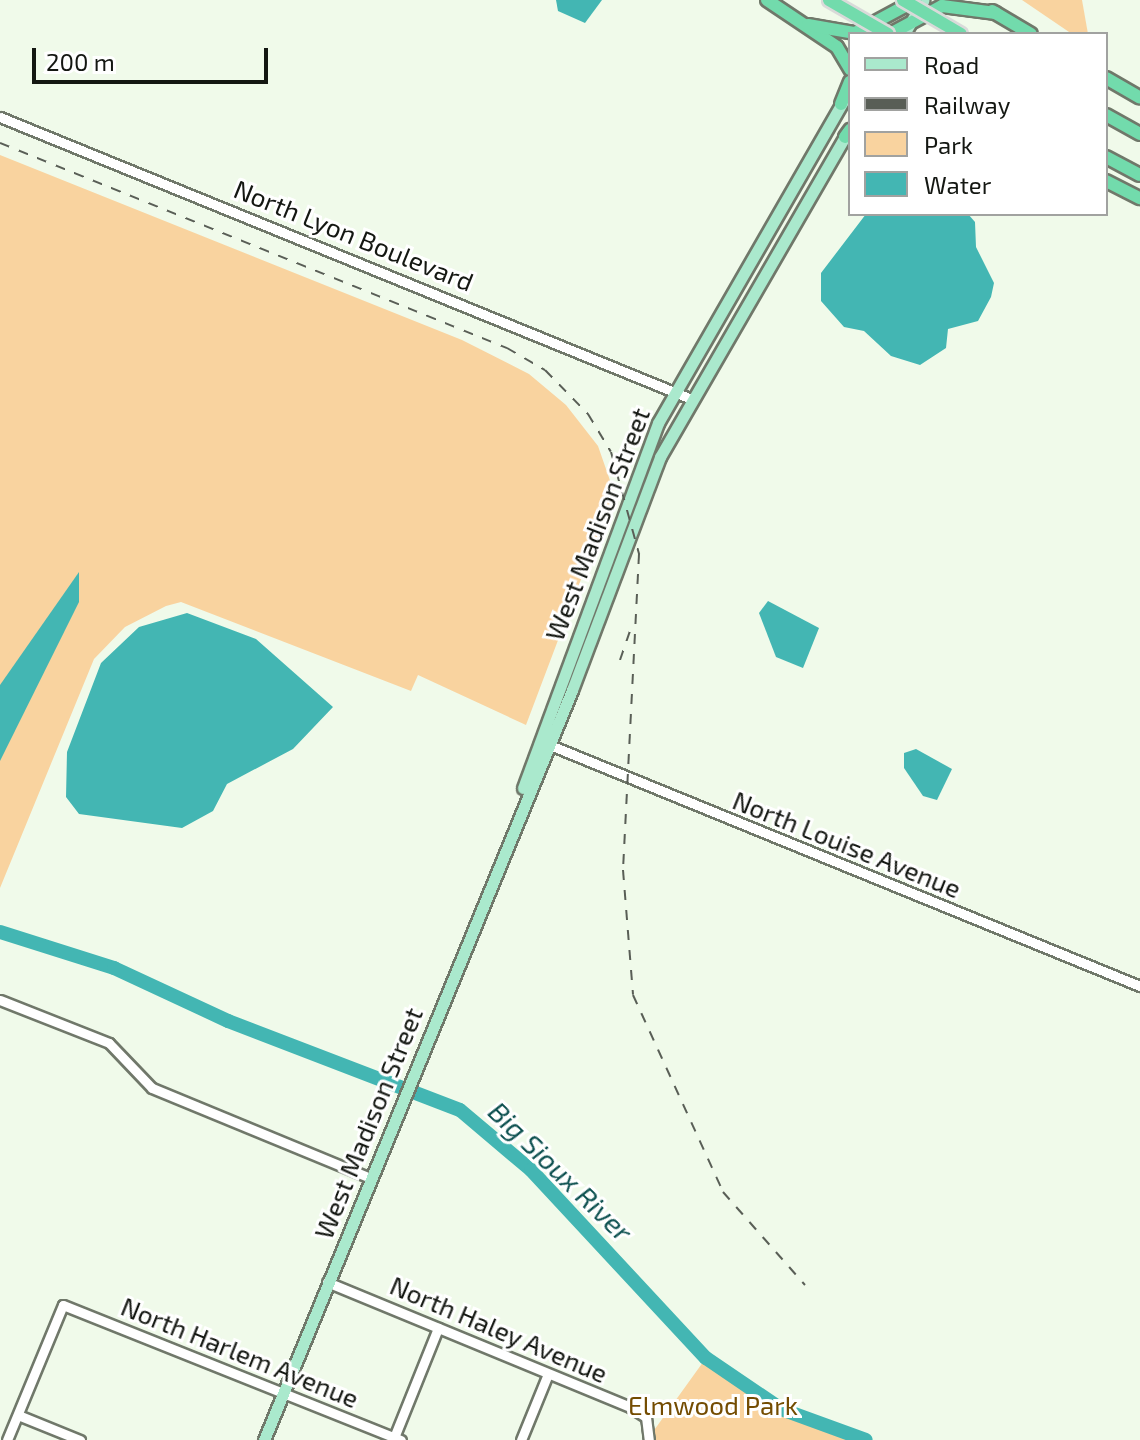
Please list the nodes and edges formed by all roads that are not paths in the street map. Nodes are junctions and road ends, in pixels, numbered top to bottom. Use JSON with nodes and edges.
{"nodes":[{"id":1,"x":767,"y":0,"type":"edge"},
{"id":2,"x":829,"y":0,"type":"edge"},
{"id":3,"x":924,"y":0,"type":"edge"},
{"id":4,"x":976,"y":0,"type":"edge"},
{"id":5,"x":996,"y":13,"type":"junction"},
{"id":6,"x":901,"y":18,"type":"edge"},
{"id":7,"x":808,"y":25,"type":"junction"},
{"id":8,"x":853,"y":32,"type":"edge"},
{"id":9,"x":954,"y":32,"type":"edge"},
{"id":10,"x":1028,"y":32,"type":"edge"},
{"id":11,"x":848,"y":33,"type":"edge"},
{"id":12,"x":848,"y":66,"type":"edge"},
{"id":13,"x":1108,"y":79,"type":"edge"},
{"id":14,"x":848,"y":87,"type":"edge"},
{"id":15,"x":848,"y":92,"type":"edge"},
{"id":16,"x":1140,"y":98,"type":"edge"},
{"id":17,"x":841,"y":104,"type":"junction"},
{"id":18,"x":1108,"y":116,"type":"edge"},
{"id":19,"x":0,"y":117,"type":"edge"},
{"id":20,"x":848,"y":132,"type":"edge"},
{"id":21,"x":1140,"y":134,"type":"edge"},
{"id":22,"x":1108,"y":158,"type":"edge"},
{"id":23,"x":1140,"y":175,"type":"edge"},
{"id":24,"x":1108,"y":182,"type":"edge"},
{"id":25,"x":1140,"y":198,"type":"edge"},
{"id":26,"x":675,"y":390,"type":"junction"},
{"id":27,"x":689,"y":398,"type":"junction"},
{"id":28,"x":538,"y":739,"type":"junction"},
{"id":29,"x":550,"y":745,"type":"junction"},
{"id":30,"x":512,"y":824,"type":"junction"},
{"id":31,"x":1140,"y":986,"type":"edge"},
{"id":32,"x":0,"y":1000,"type":"edge"},
{"id":33,"x":370,"y":1178,"type":"junction"},
{"id":34,"x":327,"y":1282,"type":"junction"},
{"id":35,"x":438,"y":1328,"type":"junction"},
{"id":36,"x":548,"y":1374,"type":"junction"},
{"id":37,"x":283,"y":1394,"type":"junction"},
{"id":38,"x":18,"y":1415,"type":"junction"},
{"id":39,"x":396,"y":1439,"type":"edge"},
{"id":40,"x":7,"y":1440,"type":"edge"},
{"id":41,"x":80,"y":1440,"type":"edge"},
{"id":42,"x":264,"y":1440,"type":"edge"},
{"id":43,"x":521,"y":1440,"type":"edge"},
{"id":44,"x":649,"y":1440,"type":"edge"}],
"edges":[{"from":1,"to":7,"type":"highway"},
{"from":2,"to":6,"type":"highway","bridge":true},
{"from":3,"to":6,"type":"main road"},
{"from":4,"to":5,"type":"highway"},
{"from":5,"to":6,"type":"highway"},
{"from":5,"to":10,"type":"highway"},
{"from":6,"to":8,"type":"highway"},
{"from":6,"to":9,"type":"highway","bridge":true},
{"from":7,"to":11,"type":"highway"},
{"from":7,"to":12,"type":"highway"},
{"from":13,"to":16,"type":"highway"},
{"from":14,"to":17,"type":"highway"},
{"from":15,"to":17,"type":"main road","name":"West Madison Street"},
{"from":17,"to":26,"type":"main road","name":"West Madison Street"},
{"from":18,"to":21,"type":"highway"},
{"from":19,"to":26,"type":"street","name":"North Lyon Boulevard"},
{"from":20,"to":27,"type":"main road","name":"West Madison Street"},
{"from":22,"to":23,"type":"highway"},
{"from":24,"to":25,"type":"highway"},
{"from":26,"to":27,"type":"street","name":"North Lyon Boulevard"},
{"from":26,"to":28,"type":"main road","name":"West Madison Street"},
{"from":27,"to":29,"type":"main road","name":"West Madison Street"},
{"from":28,"to":29,"type":"street","name":"North Louise Avenue"},
{"from":28,"to":30,"type":"main road","name":"West Madison Street"},
{"from":29,"to":30,"type":"main road","name":"West Madison Street"},
{"from":29,"to":31,"type":"street","name":"North Louise Avenue"},
{"from":30,"to":33,"type":"main road","name":"West Madison Street"},
{"from":32,"to":33,"type":"street"},
{"from":33,"to":34,"type":"main road","name":"West Madison Street"},
{"from":34,"to":35,"type":"street","name":"North Haley Avenue"},
{"from":34,"to":37,"type":"main road","name":"West Madison Street"},
{"from":35,"to":36,"type":"street","name":"North Haley Avenue"},
{"from":35,"to":39,"type":"street"},
{"from":36,"to":43,"type":"street"},
{"from":36,"to":44,"type":"street","name":"North Haley Avenue"},
{"from":37,"to":38,"type":"street","name":"North Harlem Avenue"},
{"from":37,"to":39,"type":"street","name":"North Harlem Avenue"},
{"from":37,"to":42,"type":"main road","name":"West Madison Street"},
{"from":38,"to":40,"type":"street"},
{"from":38,"to":41,"type":"street"}]}
